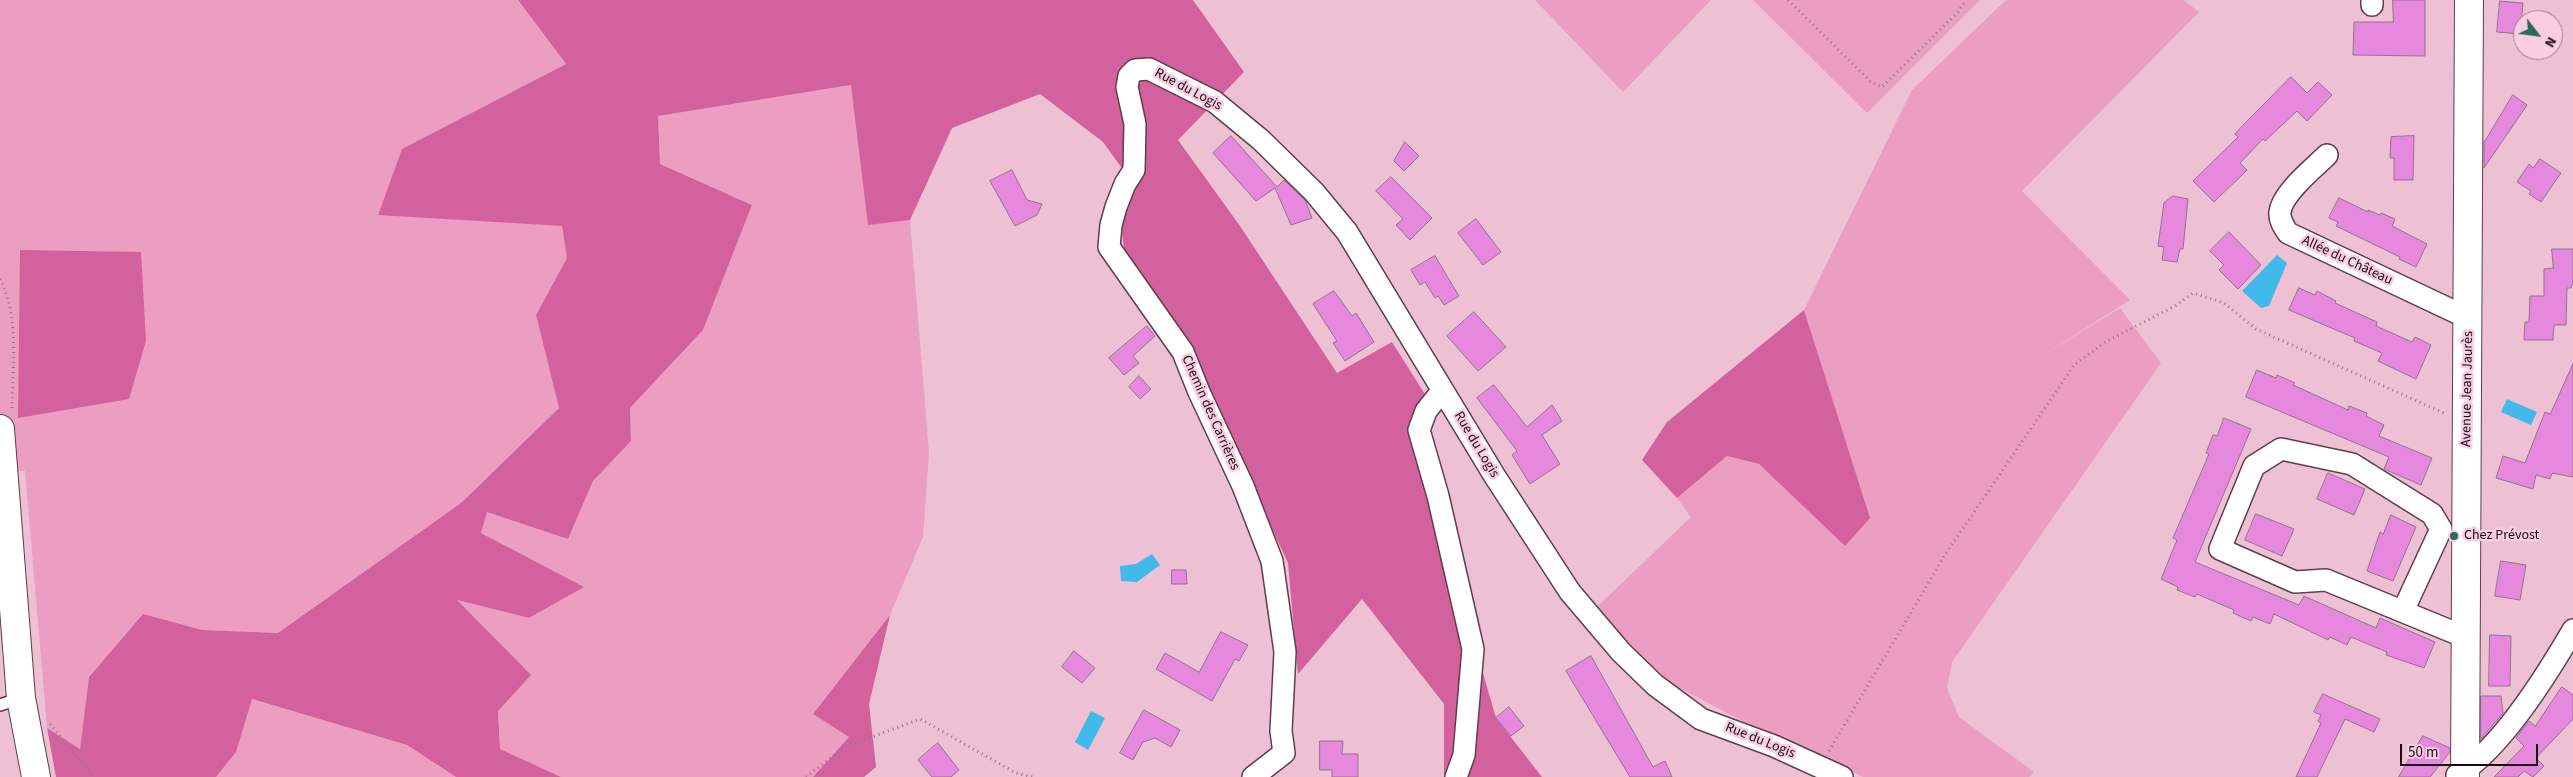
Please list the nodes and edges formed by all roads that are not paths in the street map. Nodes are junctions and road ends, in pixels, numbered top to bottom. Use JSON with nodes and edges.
{"nodes":[{"id":1,"x":2469,"y":0,"type":"edge"},
{"id":2,"x":1149,"y":68,"type":"joint"},
{"id":3,"x":2327,"y":155,"type":"dead end"},
{"id":4,"x":2468,"y":318,"type":"junction"},
{"id":5,"x":1442,"y":391,"type":"junction"},
{"id":6,"x":0,"y":429,"type":"edge"},
{"id":7,"x":2403,"y":611,"type":"junction"},
{"id":8,"x":2573,"y":630,"type":"edge"},
{"id":9,"x":2465,"y":637,"type":"junction"},
{"id":10,"x":11,"y":701,"type":"edge"},
{"id":11,"x":2461,"y":775,"type":"edge"},
{"id":12,"x":36,"y":777,"type":"edge"},
{"id":13,"x":1253,"y":777,"type":"edge"},
{"id":14,"x":1456,"y":777,"type":"edge"},
{"id":15,"x":1842,"y":777,"type":"edge"}],
"edges":[{"from":1,"to":4,"type":"main road","name":"Avenue Jean Jaurès"},
{"from":2,"to":5,"type":"street","name":"Rue du Logis"},
{"from":2,"to":13,"type":"street","name":"Chemin des Carrières"},
{"from":3,"to":4,"type":"street","name":"Allée du Château"},
{"from":4,"to":9,"type":"main road","name":"Avenue Jean Jaurès"},
{"from":5,"to":14,"type":"street"},
{"from":5,"to":15,"type":"street","name":"Rue du Logis"},
{"from":6,"to":10,"type":"main road"},
{"from":7,"to":7,"type":"street"},
{"from":7,"to":9,"type":"street"},
{"from":8,"to":11,"type":"street"},
{"from":9,"to":11,"type":"main road","name":"Avenue Jean Jaurès"},
{"from":10,"to":12,"type":"main road"}]}
